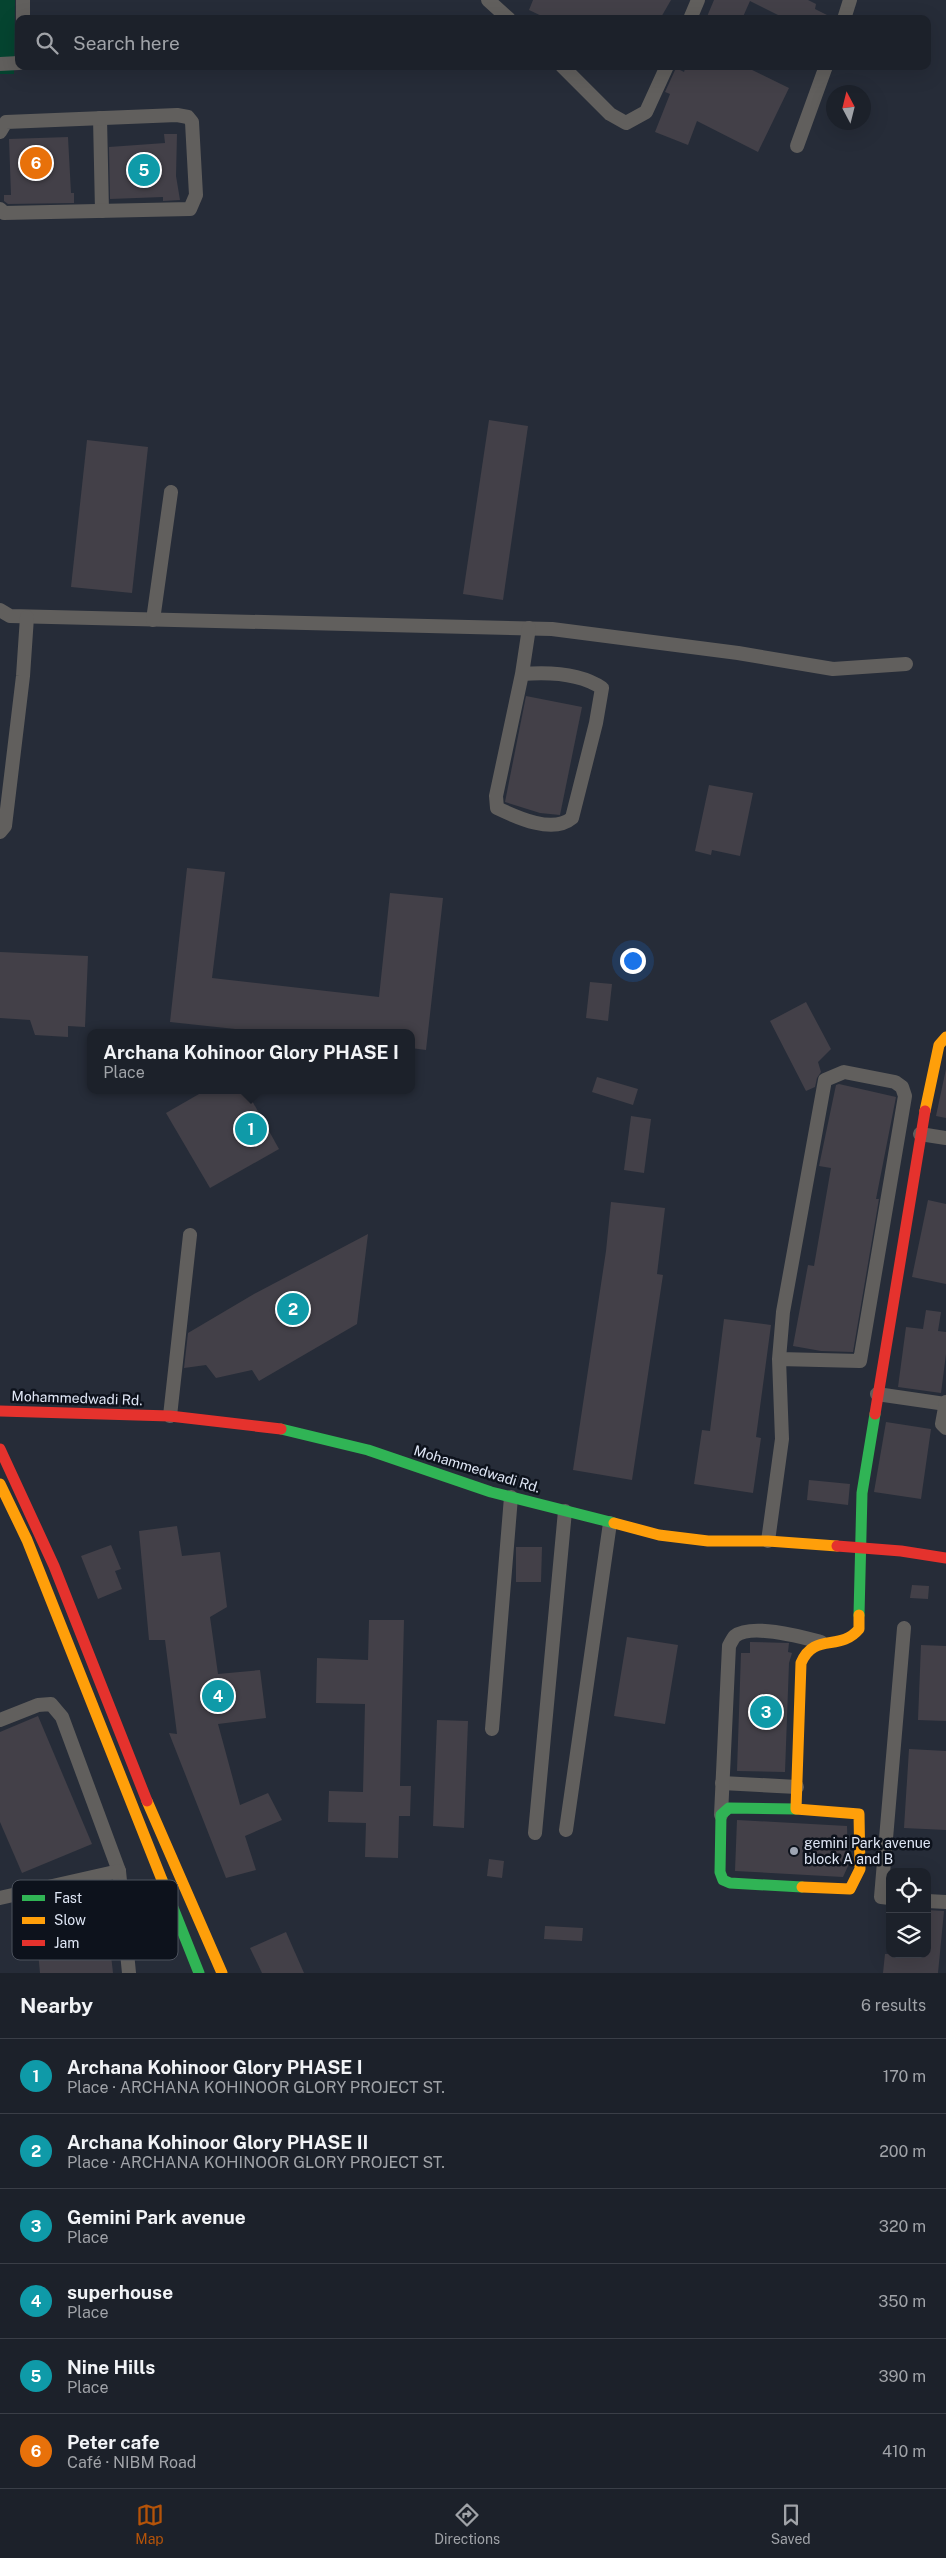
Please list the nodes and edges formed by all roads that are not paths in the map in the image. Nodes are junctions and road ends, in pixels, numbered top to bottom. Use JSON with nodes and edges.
{"nodes":[{"id":1,"x":23,"y":0,"type":"edge"},
{"id":2,"x":488,"y":0,"type":"edge"},
{"id":3,"x":698,"y":0,"type":"edge"},
{"id":4,"x":850,"y":0,"type":"edge"},
{"id":5,"x":23,"y":15,"type":"edge"},
{"id":6,"x":505,"y":15,"type":"edge"},
{"id":7,"x":692,"y":15,"type":"edge"},
{"id":8,"x":845,"y":15,"type":"edge"},
{"id":9,"x":0,"y":64,"type":"edge"},
{"id":10,"x":15,"y":64,"type":"edge"},
{"id":11,"x":566,"y":70,"type":"edge"},
{"id":12,"x":666,"y":70,"type":"edge"},
{"id":13,"x":825,"y":70,"type":"edge"},
{"id":14,"x":100,"y":118,"type":"junction"},
{"id":15,"x":0,"y":132,"type":"edge"},
{"id":16,"x":797,"y":146,"type":"dead end"},
{"id":17,"x":0,"y":209,"type":"edge"},
{"id":18,"x":102,"y":211,"type":"junction"},
{"id":19,"x":171,"y":492,"type":"dead end"},
{"id":20,"x":3,"y":616,"type":"edge"},
{"id":21,"x":27,"y":617,"type":"junction"},
{"id":22,"x":152,"y":620,"type":"junction"},
{"id":23,"x":528,"y":628,"type":"junction"},
{"id":24,"x":906,"y":664,"type":"dead end"},
{"id":25,"x":522,"y":674,"type":"junction"},
{"id":26,"x":0,"y":832,"type":"edge"},
{"id":27,"x":946,"y":1037,"type":"edge"},
{"id":28,"x":920,"y":1134,"type":"junction"},
{"id":29,"x":946,"y":1138,"type":"edge"},
{"id":30,"x":190,"y":1235,"type":"dead end"},
{"id":31,"x":779,"y":1359,"type":"junction"},
{"id":32,"x":877,"y":1394,"type":"junction"},
{"id":33,"x":946,"y":1403,"type":"edge"},
{"id":34,"x":0,"y":1411,"type":"edge"},
{"id":35,"x":170,"y":1416,"type":"junction"},
{"id":36,"x":946,"y":1428,"type":"edge"},
{"id":37,"x":0,"y":1449,"type":"edge"},
{"id":38,"x":0,"y":1484,"type":"edge"},
{"id":39,"x":512,"y":1497,"type":"junction"},
{"id":40,"x":565,"y":1511,"type":"junction"},
{"id":41,"x":610,"y":1523,"type":"junction"},
{"id":42,"x":768,"y":1541,"type":"junction"},
{"id":43,"x":859,"y":1548,"type":"junction"},
{"id":44,"x":946,"y":1558,"type":"edge"},
{"id":45,"x":904,"y":1628,"type":"dead end"},
{"id":46,"x":821,"y":1642,"type":"junction"},
{"id":47,"x":0,"y":1720,"type":"edge"},
{"id":48,"x":492,"y":1729,"type":"dead end"},
{"id":49,"x":722,"y":1783,"type":"junction"},
{"id":50,"x":797,"y":1787,"type":"junction"},
{"id":51,"x":796,"y":1809,"type":"junction"},
{"id":52,"x":722,"y":1815,"type":"junction"},
{"id":53,"x":566,"y":1830,"type":"dead end"},
{"id":54,"x":535,"y":1833,"type":"dead end"},
{"id":55,"x":119,"y":1871,"type":"junction"},
{"id":56,"x":79,"y":1880,"type":"edge"},
{"id":57,"x":120,"y":1880,"type":"edge"},
{"id":58,"x":163,"y":1880,"type":"edge"},
{"id":59,"x":886,"y":1898,"type":"edge"},
{"id":60,"x":931,"y":1900,"type":"edge"},
{"id":61,"x":946,"y":1902,"type":"edge"},
{"id":62,"x":178,"y":1917,"type":"edge"},
{"id":63,"x":198,"y":1923,"type":"junction"},
{"id":64,"x":183,"y":1929,"type":"junction"},
{"id":65,"x":128,"y":1960,"type":"edge"},
{"id":66,"x":129,"y":1973,"type":"edge"},
{"id":67,"x":199,"y":1973,"type":"edge"},
{"id":68,"x":222,"y":1973,"type":"edge"}],
"edges":[{"from":1,"to":5,"type":"street"},
{"from":2,"to":6,"type":"street"},
{"from":3,"to":7,"type":"street"},
{"from":4,"to":8,"type":"street"},
{"from":9,"to":10,"type":"street"},
{"from":11,"to":12,"type":"street"},
{"from":13,"to":16,"type":"street"},
{"from":14,"to":15,"type":"street"},
{"from":14,"to":18,"type":"street"},
{"from":14,"to":18,"type":"street"},
{"from":17,"to":18,"type":"street"},
{"from":19,"to":22,"type":"street"},
{"from":20,"to":21,"type":"street"},
{"from":21,"to":22,"type":"street"},
{"from":21,"to":26,"type":"street"},
{"from":22,"to":23,"type":"street"},
{"from":23,"to":24,"type":"street"},
{"from":23,"to":25,"type":"street"},
{"from":25,"to":25,"type":"street"},
{"from":27,"to":28,"type":"street"},
{"from":28,"to":29,"type":"street"},
{"from":28,"to":32,"type":"street"},
{"from":30,"to":35,"type":"street"},
{"from":31,"to":31,"type":"street"},
{"from":31,"to":42,"type":"street"},
{"from":32,"to":33,"type":"street"},
{"from":32,"to":43,"type":"street"},
{"from":33,"to":36,"type":"street"},
{"from":34,"to":35,"type":"street","name":"Mohammedwadi Rd."},
{"from":35,"to":39,"type":"street","name":"Mohammedwadi Rd."},
{"from":37,"to":63,"type":"street"},
{"from":38,"to":58,"type":"street"},
{"from":39,"to":40,"type":"street","name":"Mohammedwadi Rd."},
{"from":39,"to":48,"type":"street"},
{"from":40,"to":41,"type":"street","name":"Mohammedwadi Rd."},
{"from":40,"to":54,"type":"street"},
{"from":41,"to":42,"type":"street","name":"Mohammedwadi Rd."},
{"from":41,"to":53,"type":"street"},
{"from":42,"to":43,"type":"street","name":"Mohammedwadi Rd."},
{"from":43,"to":44,"type":"street","name":"Mohammedwadi Rd."},
{"from":43,"to":46,"type":"street"},
{"from":45,"to":59,"type":"street"},
{"from":46,"to":49,"type":"street"},
{"from":46,"to":50,"type":"street"},
{"from":47,"to":55,"type":"street"},
{"from":49,"to":50,"type":"street"},
{"from":49,"to":52,"type":"street"},
{"from":50,"to":51,"type":"street"},
{"from":51,"to":52,"type":"street"},
{"from":51,"to":52,"type":"street"},
{"from":55,"to":56,"type":"street"},
{"from":55,"to":57,"type":"street"},
{"from":60,"to":61,"type":"street"},
{"from":62,"to":64,"type":"street"},
{"from":63,"to":64,"type":"street"},
{"from":63,"to":68,"type":"street"},
{"from":64,"to":67,"type":"street"},
{"from":65,"to":66,"type":"street"}]}
